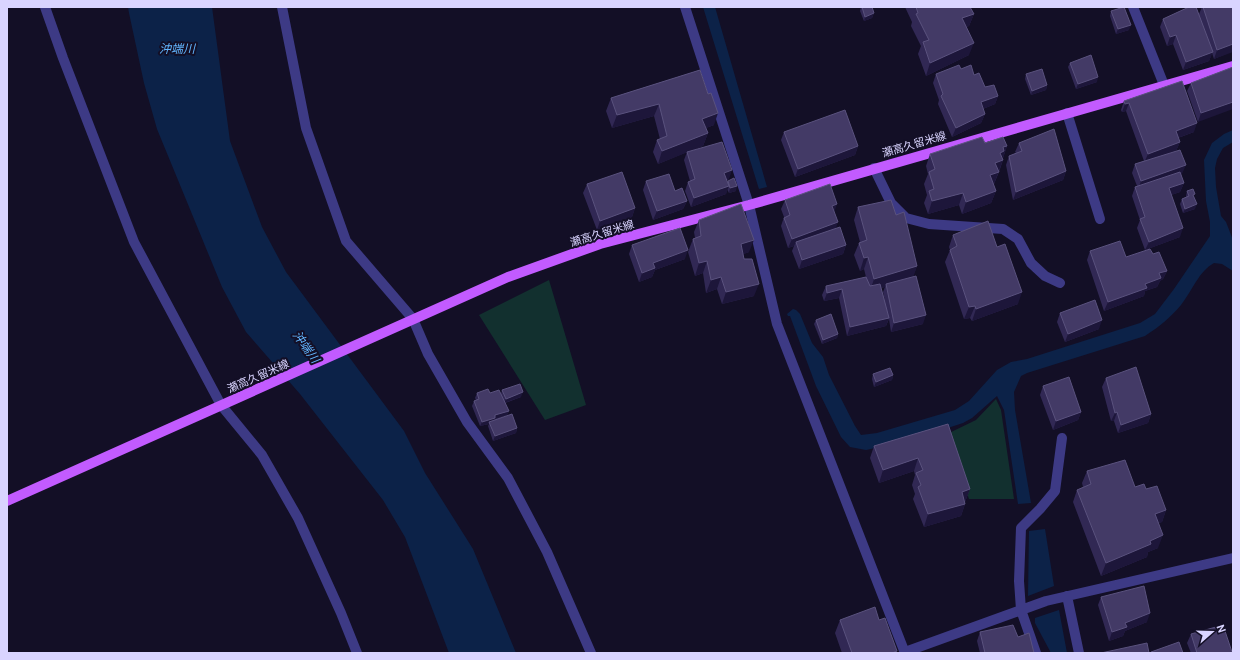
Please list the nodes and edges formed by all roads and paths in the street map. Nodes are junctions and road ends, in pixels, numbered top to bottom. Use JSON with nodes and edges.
{"nodes":[{"id":1,"x":45,"y":7,"type":"edge"},
{"id":2,"x":282,"y":7,"type":"edge"},
{"id":3,"x":685,"y":7,"type":"edge"},
{"id":4,"x":1133,"y":7,"type":"edge"},
{"id":5,"x":1233,"y":66,"type":"edge"},
{"id":6,"x":1164,"y":85,"type":"junction"},
{"id":7,"x":1067,"y":113,"type":"junction"},
{"id":8,"x":874,"y":168,"type":"junction"},
{"id":9,"x":749,"y":205,"type":"junction"},
{"id":10,"x":1100,"y":219,"type":"dead end"},
{"id":11,"x":1060,"y":283,"type":"dead end"},
{"id":12,"x":413,"y":319,"type":"junction"},
{"id":13,"x":221,"y":405,"type":"junction"},
{"id":14,"x":1062,"y":438,"type":"dead end"},
{"id":15,"x":7,"y":501,"type":"edge"},
{"id":16,"x":1233,"y":558,"type":"edge"},
{"id":17,"x":1067,"y":596,"type":"junction"},
{"id":18,"x":1021,"y":610,"type":"junction"},
{"id":19,"x":357,"y":653,"type":"edge"},
{"id":20,"x":591,"y":653,"type":"edge"},
{"id":21,"x":905,"y":653,"type":"edge"},
{"id":22,"x":1036,"y":653,"type":"edge"},
{"id":23,"x":1079,"y":653,"type":"edge"}],
"edges":[{"from":1,"to":13,"type":"street"},
{"from":2,"to":12,"type":"street"},
{"from":3,"to":9,"type":"street"},
{"from":4,"to":6,"type":"street"},
{"from":5,"to":6,"type":"main road","name":"瀬高久留米線"},
{"from":6,"to":7,"type":"main road","name":"瀬高久留米線"},
{"from":7,"to":8,"type":"main road","name":"瀬高久留米線"},
{"from":7,"to":10,"type":"street"},
{"from":8,"to":9,"type":"main road","name":"瀬高久留米線"},
{"from":8,"to":11,"type":"street"},
{"from":9,"to":12,"type":"main road","name":"瀬高久留米線"},
{"from":9,"to":21,"type":"street"},
{"from":12,"to":13,"type":"main road","name":"瀬高久留米線"},
{"from":12,"to":20,"type":"street"},
{"from":13,"to":15,"type":"main road","name":"瀬高久留米線"},
{"from":13,"to":19,"type":"street"},
{"from":14,"to":18,"type":"street"},
{"from":16,"to":17,"type":"street"},
{"from":17,"to":18,"type":"street"},
{"from":17,"to":23,"type":"street"},
{"from":18,"to":21,"type":"street"},
{"from":18,"to":22,"type":"street"}]}
